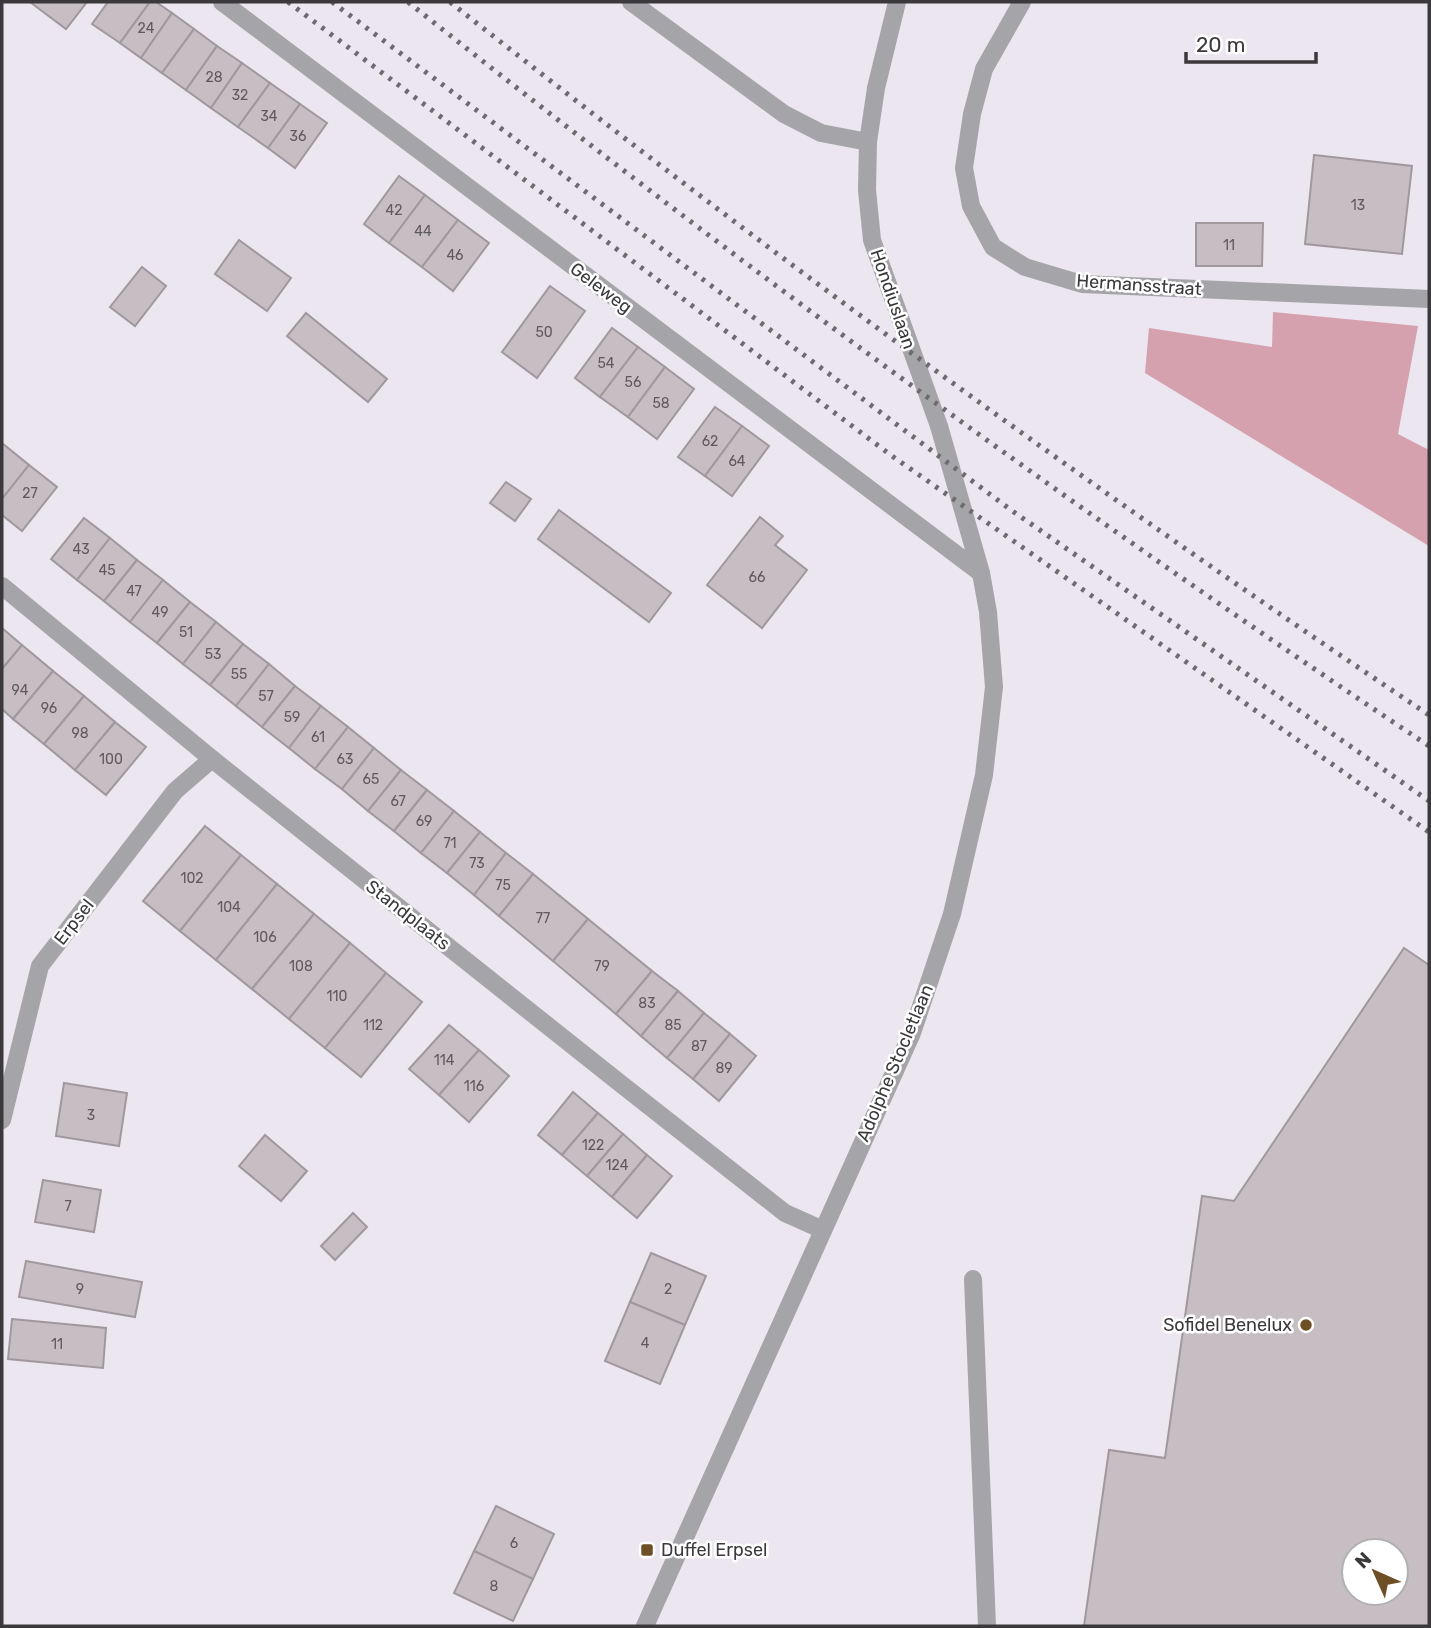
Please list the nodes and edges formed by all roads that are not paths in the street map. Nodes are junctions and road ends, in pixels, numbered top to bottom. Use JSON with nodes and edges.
{"nodes":[{"id":1,"x":222,"y":2,"type":"edge"},
{"id":2,"x":631,"y":2,"type":"edge"},
{"id":3,"x":897,"y":2,"type":"edge"},
{"id":4,"x":1022,"y":2,"type":"edge"},
{"id":5,"x":868,"y":142,"type":"junction"},
{"id":6,"x":1429,"y":299,"type":"edge"},
{"id":7,"x":939,"y":426,"type":"joint"},
{"id":8,"x":981,"y":573,"type":"junction"},
{"id":9,"x":2,"y":586,"type":"edge"},
{"id":10,"x":212,"y":759,"type":"junction"},
{"id":11,"x":2,"y":1120,"type":"edge"},
{"id":12,"x":823,"y":1230,"type":"junction"},
{"id":13,"x":972,"y":1279,"type":"dead end"},
{"id":14,"x":645,"y":1626,"type":"edge"},
{"id":15,"x":987,"y":1626,"type":"edge"}],
"edges":[{"from":1,"to":8,"type":"street","name":"Geleweg"},
{"from":2,"to":5,"type":"street"},
{"from":3,"to":5,"type":"street","name":"Hondiuslaan"},
{"from":4,"to":6,"type":"street","name":"Hermansstraat"},
{"from":5,"to":7,"type":"street","name":"Hondiuslaan"},
{"from":7,"to":8,"type":"street","name":"Adolphe Stocletlaan"},
{"from":8,"to":12,"type":"street","name":"Adolphe Stocletlaan"},
{"from":9,"to":10,"type":"street","name":"Standplaats"},
{"from":10,"to":11,"type":"street","name":"Erpsel"},
{"from":10,"to":12,"type":"street","name":"Standplaats"},
{"from":12,"to":14,"type":"street","name":"Adolphe Stocletlaan"},
{"from":13,"to":15,"type":"street"}]}
